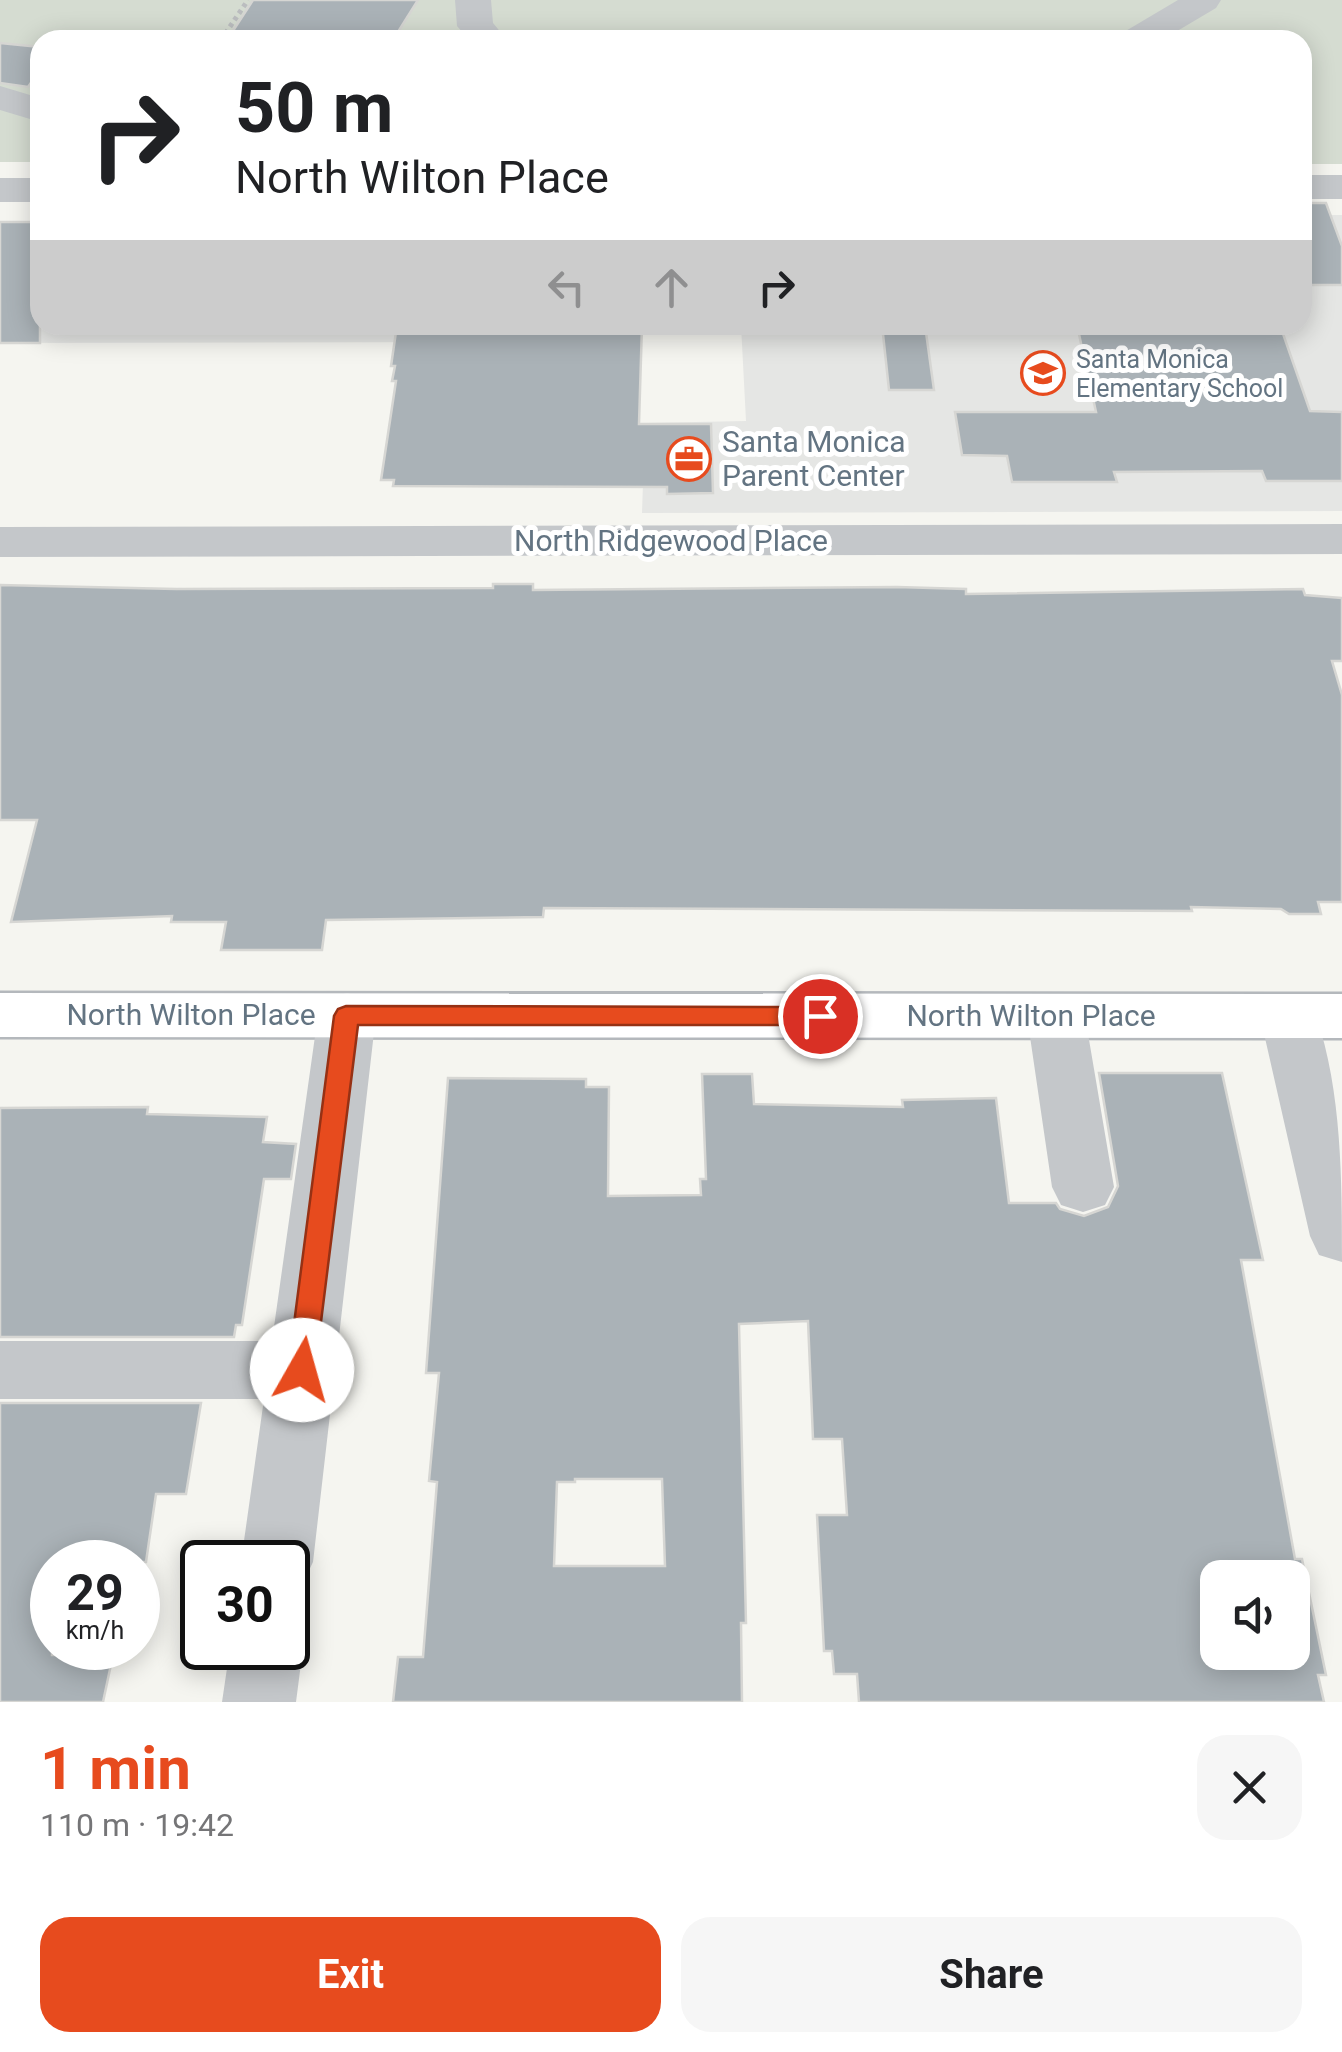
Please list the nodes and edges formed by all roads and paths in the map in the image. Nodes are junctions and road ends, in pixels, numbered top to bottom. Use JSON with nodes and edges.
{"nodes":[{"id":1,"x":248,"y":0,"type":"edge"},
{"id":2,"x":1203,"y":0,"type":"edge"},
{"id":3,"x":228,"y":30,"type":"edge"},
{"id":4,"x":1154,"y":30,"type":"edge"},
{"id":5,"x":0,"y":97,"type":"edge"},
{"id":6,"x":30,"y":108,"type":"edge"},
{"id":7,"x":1312,"y":187,"type":"edge"},
{"id":8,"x":1342,"y":187,"type":"edge"},
{"id":9,"x":0,"y":190,"type":"edge"},
{"id":10,"x":30,"y":190,"type":"edge"},
{"id":11,"x":1342,"y":539,"type":"edge"},
{"id":12,"x":0,"y":542,"type":"edge"},
{"id":13,"x":0,"y":1016,"type":"edge"},
{"id":14,"x":346,"y":1016,"type":"junction"},
{"id":15,"x":1056,"y":1016,"type":"junction"},
{"id":16,"x":1315,"y":1016,"type":"edge"},
{"id":17,"x":1083,"y":1187,"type":"dead end"},
{"id":18,"x":1342,"y":1236,"type":"edge"},
{"id":19,"x":0,"y":1370,"type":"edge"},
{"id":20,"x":302,"y":1370,"type":"junction"},
{"id":21,"x":280,"y":1540,"type":"edge"},
{"id":22,"x":263,"y":1670,"type":"edge"},
{"id":23,"x":259,"y":1702,"type":"edge"}],
"edges":[{"from":1,"to":3,"type":"path"},
{"from":2,"to":4,"type":"street"},
{"from":5,"to":6,"type":"street"},
{"from":7,"to":8,"type":"street"},
{"from":9,"to":10,"type":"street"},
{"from":11,"to":12,"type":"street","name":"North Ridgewood Place"},
{"from":13,"to":14,"type":"main road","name":"North Wilton Place"},
{"from":14,"to":15,"type":"main road","name":"North Wilton Place"},
{"from":14,"to":20,"type":"street"},
{"from":15,"to":16,"type":"main road","name":"North Wilton Place"},
{"from":15,"to":17,"type":"street"},
{"from":16,"to":18,"type":"street"},
{"from":19,"to":20,"type":"street"},
{"from":20,"to":21,"type":"street"},
{"from":22,"to":23,"type":"street"}]}
